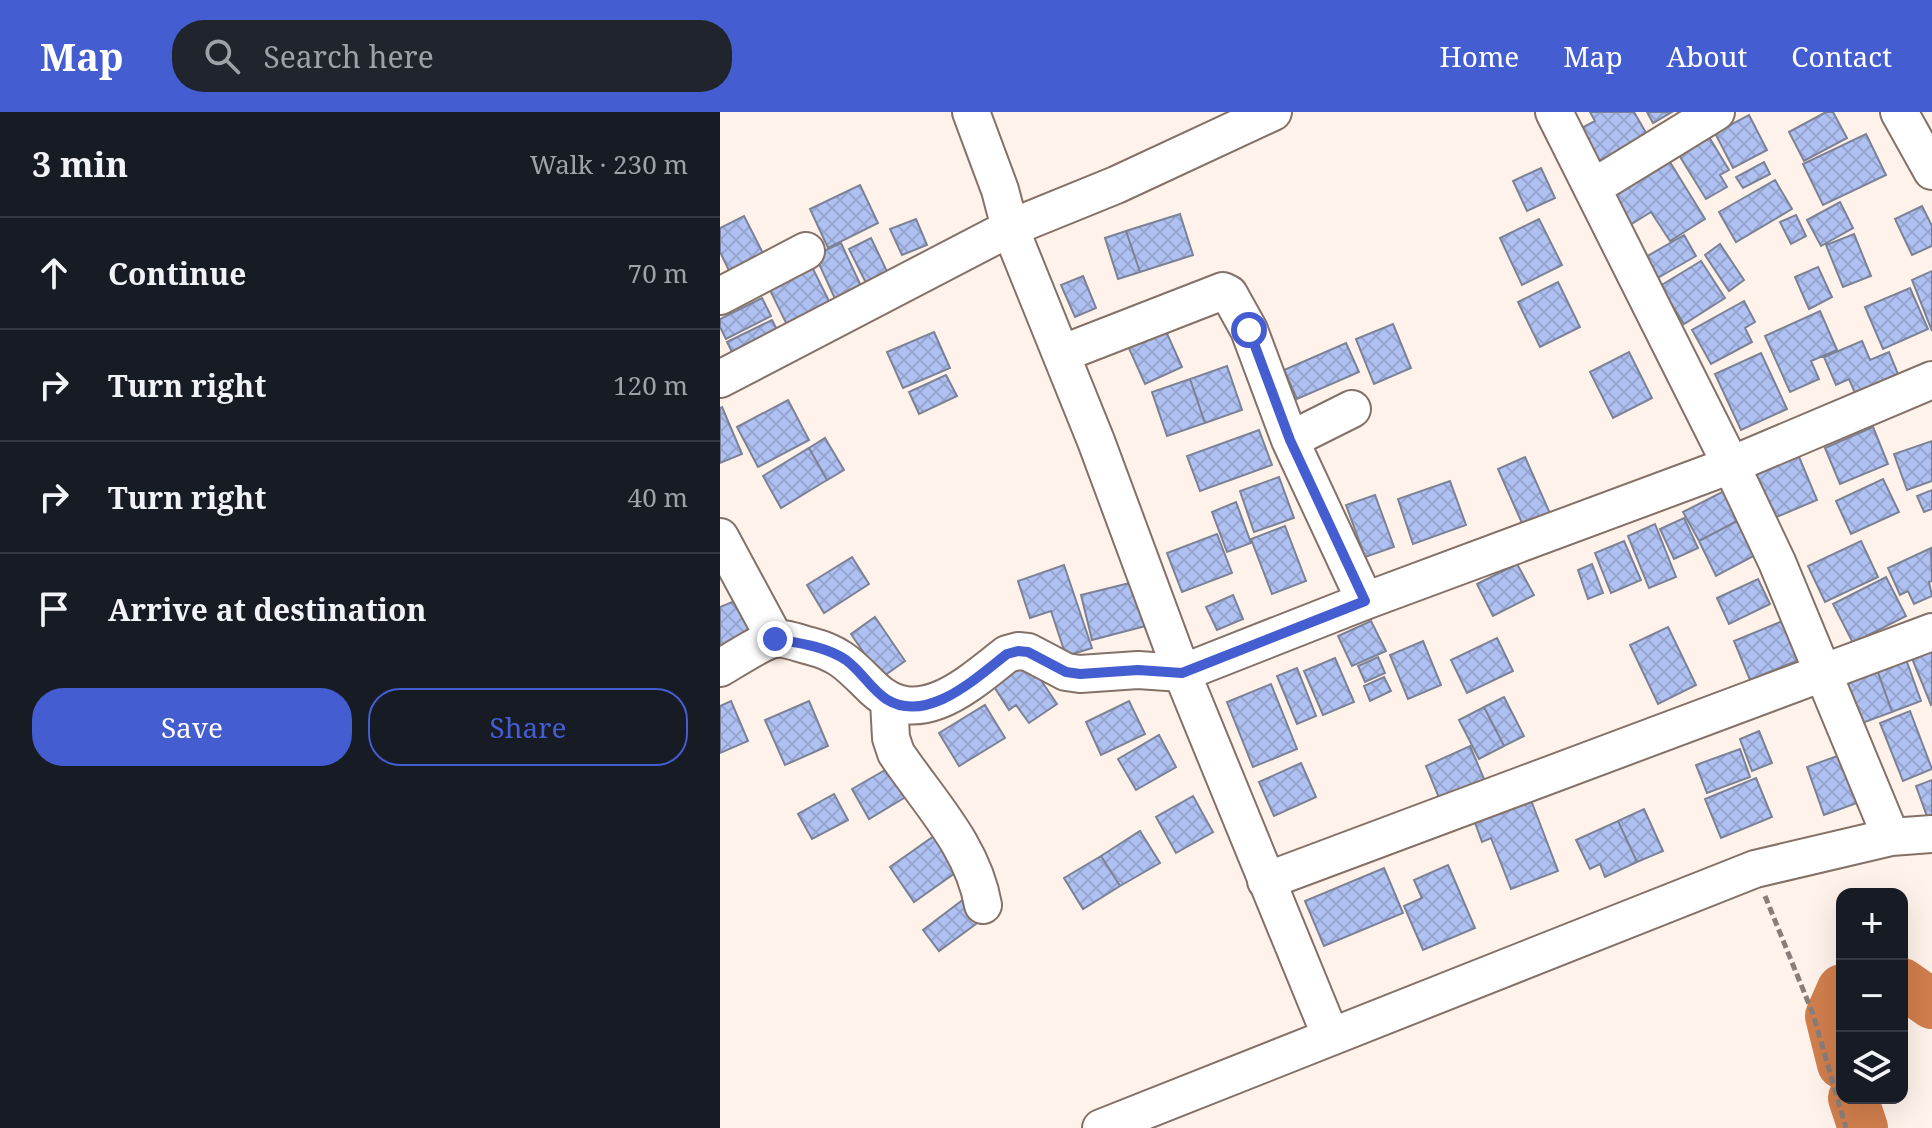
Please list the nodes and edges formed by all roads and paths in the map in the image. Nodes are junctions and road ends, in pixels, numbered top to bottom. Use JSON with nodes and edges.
{"nodes":[{"id":1,"x":971,"y":112,"type":"edge"},
{"id":2,"x":1273,"y":112,"type":"edge"},
{"id":3,"x":1554,"y":112,"type":"edge"},
{"id":4,"x":1716,"y":112,"type":"edge"},
{"id":5,"x":1899,"y":112,"type":"edge"},
{"id":6,"x":1932,"y":171,"type":"edge"},
{"id":7,"x":1592,"y":188,"type":"junction"},
{"id":8,"x":1010,"y":228,"type":"junction"},
{"id":9,"x":806,"y":251,"type":"dead end"},
{"id":10,"x":720,"y":296,"type":"edge"},
{"id":11,"x":1061,"y":354,"type":"junction"},
{"id":12,"x":720,"y":379,"type":"edge"},
{"id":13,"x":1932,"y":380,"type":"edge"},
{"id":14,"x":1352,"y":409,"type":"dead end"},
{"id":15,"x":1290,"y":440,"type":"junction"},
{"id":16,"x":1731,"y":465,"type":"junction"},
{"id":17,"x":720,"y":537,"type":"edge"},
{"id":18,"x":1365,"y":601,"type":"junction"},
{"id":19,"x":1932,"y":632,"type":"edge"},
{"id":20,"x":775,"y":639,"type":"junction"},
{"id":21,"x":720,"y":668,"type":"edge"},
{"id":22,"x":1823,"y":672,"type":"junction"},
{"id":23,"x":1182,"y":673,"type":"junction"},
{"id":24,"x":889,"y":701,"type":"junction"},
{"id":25,"x":1932,"y":834,"type":"edge"},
{"id":26,"x":1891,"y":837,"type":"junction"},
{"id":27,"x":1755,"y":869,"type":"junction"},
{"id":28,"x":1266,"y":881,"type":"junction"},
{"id":29,"x":983,"y":905,"type":"dead end"},
{"id":30,"x":1331,"y":1037,"type":"junction"},
{"id":31,"x":1101,"y":1128,"type":"edge"},
{"id":32,"x":1846,"y":1128,"type":"edge"}],
"edges":[{"from":1,"to":8,"type":"street"},
{"from":2,"to":8,"type":"street"},
{"from":3,"to":7,"type":"street"},
{"from":4,"to":7,"type":"street"},
{"from":5,"to":6,"type":"street"},
{"from":7,"to":16,"type":"street"},
{"from":8,"to":11,"type":"street"},
{"from":8,"to":12,"type":"street"},
{"from":9,"to":10,"type":"street"},
{"from":11,"to":15,"type":"street"},
{"from":11,"to":23,"type":"street"},
{"from":13,"to":16,"type":"street"},
{"from":14,"to":15,"type":"street"},
{"from":15,"to":18,"type":"street"},
{"from":16,"to":18,"type":"street"},
{"from":16,"to":22,"type":"street"},
{"from":17,"to":20,"type":"street"},
{"from":18,"to":23,"type":"street"},
{"from":19,"to":22,"type":"street"},
{"from":20,"to":21,"type":"street"},
{"from":20,"to":24,"type":"street"},
{"from":22,"to":26,"type":"street"},
{"from":22,"to":28,"type":"street"},
{"from":23,"to":24,"type":"street"},
{"from":23,"to":28,"type":"street"},
{"from":24,"to":29,"type":"street"},
{"from":25,"to":26,"type":"street"},
{"from":26,"to":27,"type":"street"},
{"from":27,"to":30,"type":"street"},
{"from":27,"to":32,"type":"path"},
{"from":28,"to":30,"type":"street"},
{"from":30,"to":31,"type":"street"}]}
